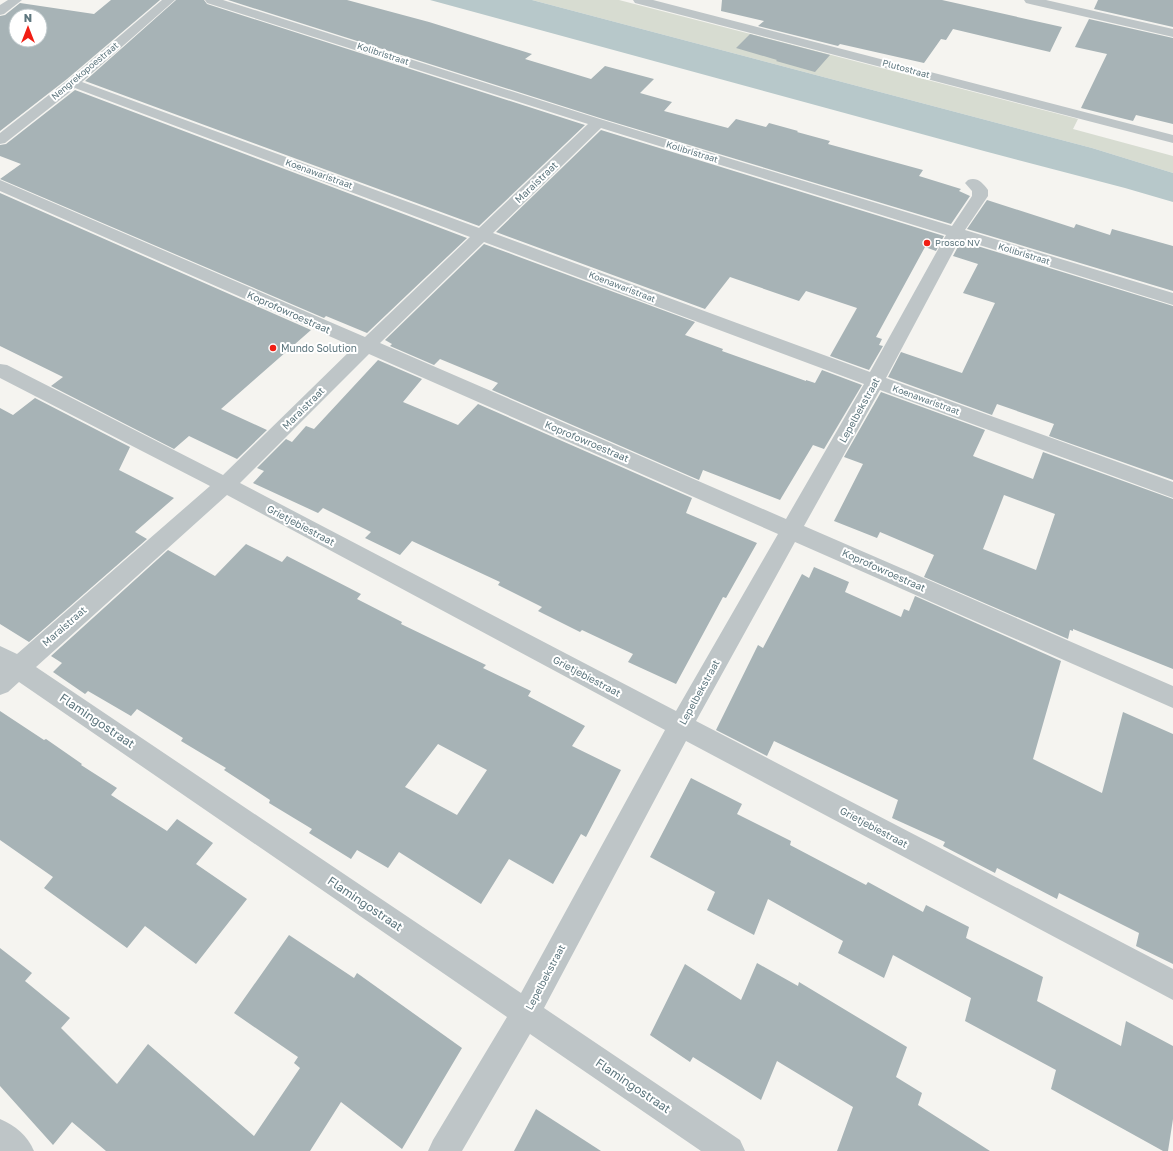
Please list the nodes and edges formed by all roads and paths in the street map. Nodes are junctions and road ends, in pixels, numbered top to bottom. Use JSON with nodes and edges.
{"nodes":[{"id":1,"x":16,"y":0,"type":"edge"},
{"id":2,"x":169,"y":0,"type":"edge"},
{"id":3,"x":211,"y":0,"type":"edge"},
{"id":4,"x":639,"y":0,"type":"edge"},
{"id":5,"x":1030,"y":0,"type":"edge"},
{"id":6,"x":0,"y":11,"type":"edge"},
{"id":7,"x":1173,"y":32,"type":"edge"},
{"id":8,"x":73,"y":82,"type":"junction"},
{"id":9,"x":598,"y":122,"type":"junction"},
{"id":10,"x":1173,"y":139,"type":"edge"},
{"id":11,"x":0,"y":140,"type":"edge"},
{"id":12,"x":973,"y":183,"type":"dead end"},
{"id":13,"x":0,"y":186,"type":"edge"},
{"id":14,"x":955,"y":233,"type":"junction"},
{"id":15,"x":482,"y":234,"type":"junction"},
{"id":16,"x":1173,"y":299,"type":"edge"},
{"id":17,"x":366,"y":346,"type":"junction"},
{"id":18,"x":0,"y":370,"type":"edge"},
{"id":19,"x":875,"y":381,"type":"junction"},
{"id":20,"x":225,"y":485,"type":"junction"},
{"id":21,"x":1173,"y":490,"type":"edge"},
{"id":22,"x":792,"y":530,"type":"junction"},
{"id":23,"x":6,"y":669,"type":"edge"},
{"id":24,"x":1173,"y":697,"type":"edge"},
{"id":25,"x":681,"y":725,"type":"junction"},
{"id":26,"x":1173,"y":986,"type":"edge"},
{"id":27,"x":526,"y":1013,"type":"junction"},
{"id":28,"x":0,"y":1135,"type":"edge"},
{"id":29,"x":18,"y":1151,"type":"edge"},
{"id":30,"x":444,"y":1151,"type":"edge"},
{"id":31,"x":729,"y":1151,"type":"edge"}],
"edges":[{"from":1,"to":6,"type":"street"},
{"from":2,"to":8,"type":"street","name":"Nengrekopoestraat"},
{"from":3,"to":9,"type":"street","name":"Kolibristraat"},
{"from":4,"to":10,"type":"street","name":"Plutostraat"},
{"from":5,"to":7,"type":"street"},
{"from":8,"to":11,"type":"street","name":"Nengrekopoestraat"},
{"from":8,"to":15,"type":"street","name":"Koenawaristraat"},
{"from":9,"to":14,"type":"street","name":"Kolibristraat"},
{"from":9,"to":15,"type":"street","name":"Maraistraat"},
{"from":12,"to":14,"type":"street","name":"Lepelbekstraat"},
{"from":13,"to":17,"type":"street","name":"Koprofowroestraat"},
{"from":14,"to":16,"type":"street","name":"Kolibristraat"},
{"from":14,"to":19,"type":"street","name":"Lepelbekstraat"},
{"from":15,"to":17,"type":"street","name":"Maraistraat"},
{"from":15,"to":19,"type":"street","name":"Koenawaristraat"},
{"from":17,"to":20,"type":"street","name":"Maraistraat"},
{"from":17,"to":22,"type":"street","name":"Koprofowroestraat"},
{"from":18,"to":20,"type":"street","name":"Grietjebiestraat"},
{"from":19,"to":21,"type":"street","name":"Koenawaristraat"},
{"from":19,"to":22,"type":"street","name":"Lepelbekstraat"},
{"from":20,"to":23,"type":"street","name":"Maraistraat"},
{"from":20,"to":25,"type":"street","name":"Grietjebiestraat"},
{"from":22,"to":24,"type":"street","name":"Koprofowroestraat"},
{"from":22,"to":25,"type":"street","name":"Lepelbekstraat"},
{"from":23,"to":27,"type":"street","name":"Flamingostraat"},
{"from":25,"to":26,"type":"street","name":"Grietjebiestraat"},
{"from":25,"to":27,"type":"street","name":"Lepelbekstraat"},
{"from":27,"to":30,"type":"street","name":"Lepelbekstraat"},
{"from":27,"to":31,"type":"street","name":"Flamingostraat"},
{"from":28,"to":29,"type":"street"}]}
